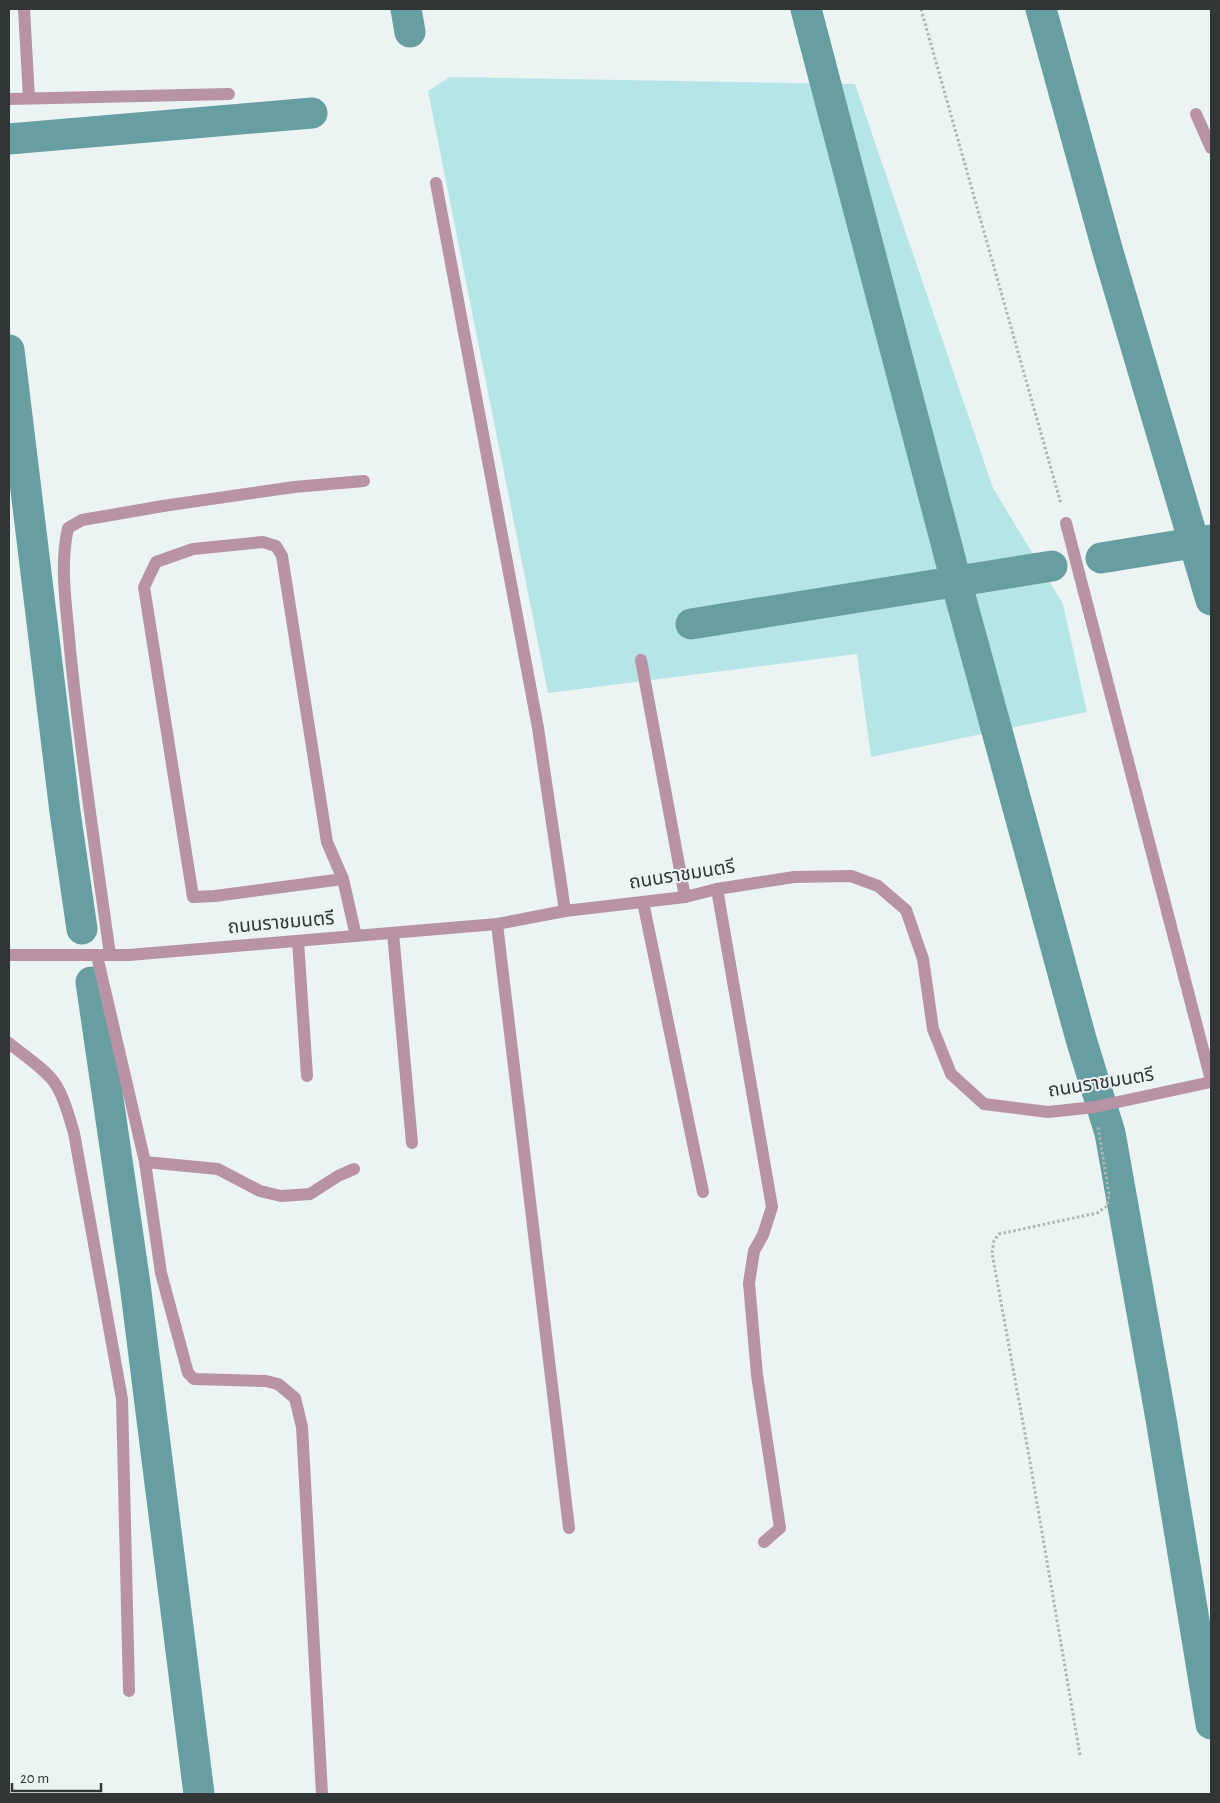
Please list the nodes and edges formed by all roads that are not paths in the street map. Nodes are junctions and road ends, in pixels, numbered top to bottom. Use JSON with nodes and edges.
{"nodes":[{"id":1,"x":24,"y":9,"type":"edge"},
{"id":2,"x":229,"y":94,"type":"dead end"},
{"id":3,"x":9,"y":98,"type":"edge"},
{"id":4,"x":29,"y":98,"type":"junction"},
{"id":5,"x":1196,"y":114,"type":"dead end"},
{"id":6,"x":1211,"y":148,"type":"edge"},
{"id":7,"x":436,"y":183,"type":"dead end"},
{"id":8,"x":364,"y":481,"type":"dead end"},
{"id":9,"x":1066,"y":523,"type":"road end"},
{"id":10,"x":641,"y":660,"type":"dead end"},
{"id":11,"x":343,"y":879,"type":"junction"},
{"id":12,"x":717,"y":889,"type":"junction"},
{"id":13,"x":685,"y":897,"type":"junction"},
{"id":14,"x":643,"y":902,"type":"junction"},
{"id":15,"x":565,"y":911,"type":"junction"},
{"id":16,"x":496,"y":924,"type":"junction"},
{"id":17,"x":393,"y":933,"type":"junction"},
{"id":18,"x":356,"y":936,"type":"junction"},
{"id":19,"x":298,"y":941,"type":"junction"},
{"id":20,"x":9,"y":955,"type":"edge"},
{"id":21,"x":104,"y":955,"type":"junction"},
{"id":22,"x":9,"y":1044,"type":"edge"},
{"id":23,"x":307,"y":1076,"type":"dead end"},
{"id":24,"x":1211,"y":1081,"type":"edge"},
{"id":25,"x":412,"y":1143,"type":"dead end"},
{"id":26,"x":145,"y":1162,"type":"junction"},
{"id":27,"x":354,"y":1169,"type":"dead end"},
{"id":28,"x":703,"y":1192,"type":"dead end"},
{"id":29,"x":569,"y":1528,"type":"dead end"},
{"id":30,"x":764,"y":1542,"type":"dead end"},
{"id":31,"x":129,"y":1691,"type":"dead end"},
{"id":32,"x":322,"y":1794,"type":"edge"}],
"edges":[{"from":1,"to":4,"type":"street"},
{"from":2,"to":4,"type":"street"},
{"from":3,"to":4,"type":"street"},
{"from":5,"to":6,"type":"street"},
{"from":7,"to":15,"type":"street"},
{"from":8,"to":21,"type":"street"},
{"from":9,"to":24,"type":"street"},
{"from":10,"to":13,"type":"street"},
{"from":11,"to":11,"type":"street"},
{"from":11,"to":18,"type":"street"},
{"from":12,"to":13,"type":"street","name":"ถนนราชมนตรี"},
{"from":12,"to":24,"type":"street","name":"ถนนราชมนตรี"},
{"from":12,"to":30,"type":"street"},
{"from":13,"to":14,"type":"street","name":"ถนนราชมนตรี"},
{"from":14,"to":15,"type":"street","name":"ถนนราชมนตรี"},
{"from":14,"to":28,"type":"street"},
{"from":15,"to":16,"type":"street","name":"ถนนราชมนตรี"},
{"from":16,"to":17,"type":"street","name":"ถนนราชมนตรี"},
{"from":16,"to":29,"type":"street"},
{"from":17,"to":18,"type":"street","name":"ถนนราชมนตรี"},
{"from":17,"to":25,"type":"street"},
{"from":18,"to":19,"type":"street","name":"ถนนราชมนตรี"},
{"from":19,"to":21,"type":"street","name":"ถนนราชมนตรี"},
{"from":19,"to":23,"type":"street"},
{"from":20,"to":21,"type":"street","name":"ถนนราชมนตรี"},
{"from":21,"to":26,"type":"street"},
{"from":22,"to":31,"type":"street"},
{"from":26,"to":27,"type":"street"},
{"from":26,"to":32,"type":"street"}]}
